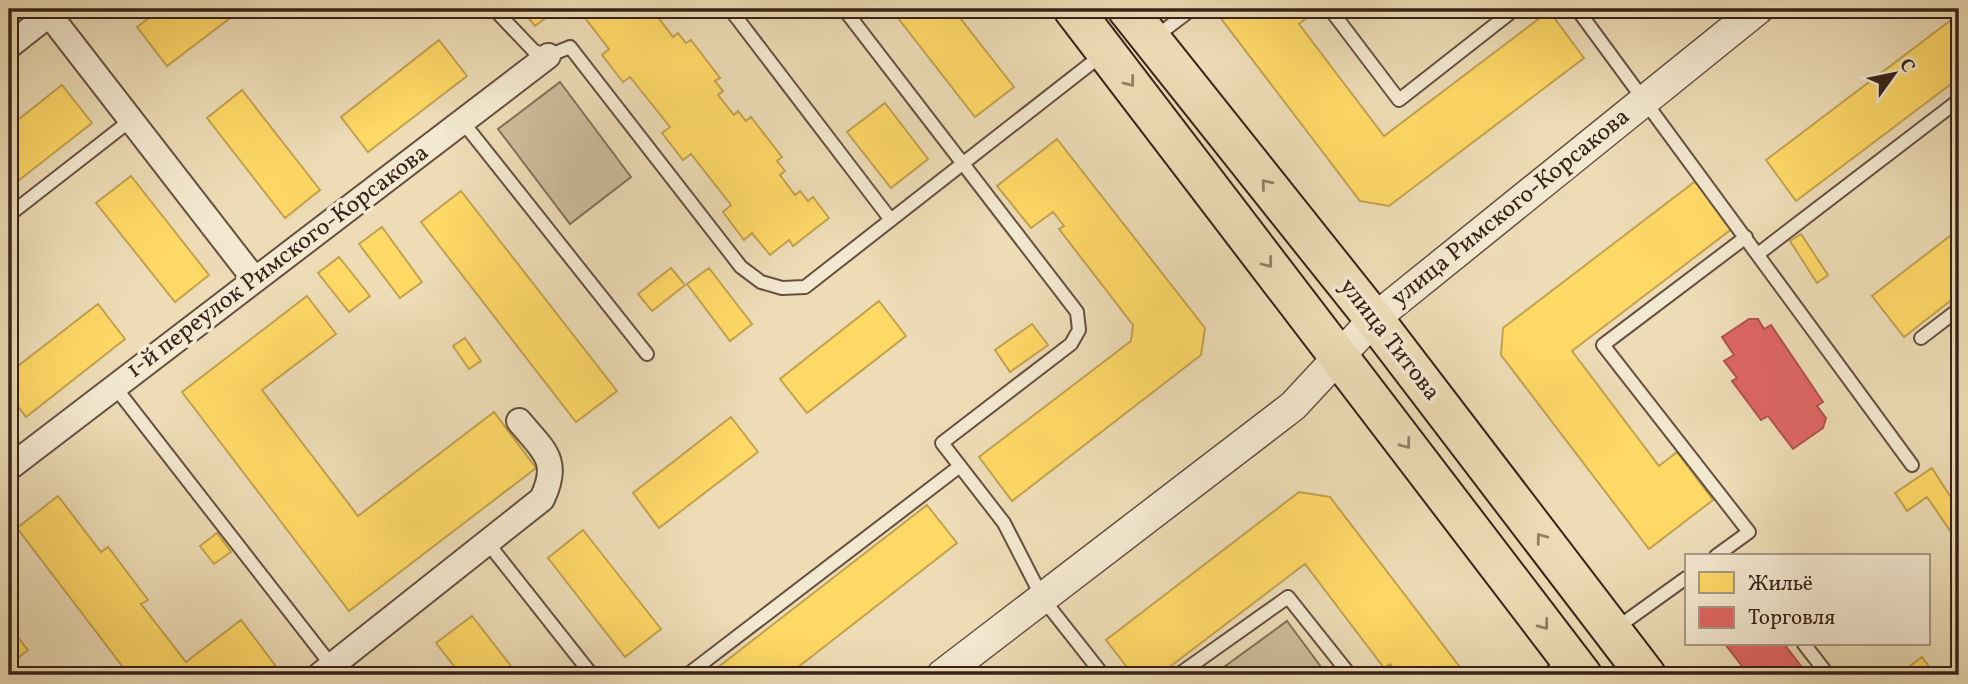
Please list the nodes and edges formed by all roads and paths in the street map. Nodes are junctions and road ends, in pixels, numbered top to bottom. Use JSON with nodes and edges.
{"nodes":[{"id":1,"x":494,"y":9,"type":"edge"},
{"id":2,"x":730,"y":9,"type":"edge"},
{"id":3,"x":844,"y":9,"type":"edge"},
{"id":4,"x":1073,"y":9,"type":"edge"},
{"id":5,"x":1127,"y":9,"type":"edge"},
{"id":6,"x":1192,"y":9,"type":"edge"},
{"id":7,"x":1330,"y":9,"type":"edge"},
{"id":8,"x":1515,"y":9,"type":"edge"},
{"id":9,"x":1577,"y":9,"type":"edge"},
{"id":10,"x":1758,"y":9,"type":"edge"},
{"id":11,"x":50,"y":10,"type":"edge"},
{"id":12,"x":1150,"y":40,"type":"junction"},
{"id":13,"x":9,"y":46,"type":"edge"},
{"id":14,"x":1106,"y":52,"type":"junction"},
{"id":15,"x":548,"y":55,"type":"junction"},
{"id":16,"x":1959,"y":100,"type":"edge"},
{"id":17,"x":1643,"y":101,"type":"junction"},
{"id":18,"x":131,"y":120,"type":"junction"},
{"id":19,"x":462,"y":121,"type":"junction"},
{"id":20,"x":964,"y":164,"type":"junction"},
{"id":21,"x":9,"y":215,"type":"edge"},
{"id":22,"x":891,"y":220,"type":"junction"},
{"id":23,"x":1746,"y":237,"type":"junction"},
{"id":24,"x":1758,"y":254,"type":"junction"},
{"id":25,"x":255,"y":280,"type":"junction"},
{"id":26,"x":1959,"y":309,"type":"edge"},
{"id":27,"x":1374,"y":319,"type":"junction"},
{"id":28,"x":1921,"y":338,"type":"dead end"},
{"id":29,"x":647,"y":354,"type":"dead end"},
{"id":30,"x":1340,"y":356,"type":"junction"},
{"id":31,"x":115,"y":387,"type":"junction"},
{"id":32,"x":519,"y":421,"type":"dead end"},
{"id":33,"x":1912,"y":465,"type":"dead end"},
{"id":34,"x":960,"y":466,"type":"junction"},
{"id":35,"x":9,"y":468,"type":"edge"},
{"id":36,"x":487,"y":542,"type":"junction"},
{"id":37,"x":1735,"y":551,"type":"edge"},
{"id":38,"x":1685,"y":579,"type":"edge"},
{"id":39,"x":1043,"y":599,"type":"junction"},
{"id":40,"x":1612,"y":631,"type":"junction"},
{"id":41,"x":1806,"y":646,"type":"edge"},
{"id":42,"x":1566,"y":669,"type":"edge"},
{"id":43,"x":326,"y":671,"type":"edge"},
{"id":44,"x":592,"y":675,"type":"edge"},
{"id":45,"x":687,"y":675,"type":"edge"},
{"id":46,"x":942,"y":675,"type":"edge"},
{"id":47,"x":1103,"y":675,"type":"edge"},
{"id":48,"x":1178,"y":675,"type":"edge"},
{"id":49,"x":1350,"y":675,"type":"edge"},
{"id":50,"x":1646,"y":675,"type":"edge"},
{"id":51,"x":1828,"y":675,"type":"edge"}],
"edges":[{"from":1,"to":15,"type":"lane"},
{"from":2,"to":22,"type":"lane"},
{"from":3,"to":20,"type":"lane"},
{"from":4,"to":14,"type":"main road","name":"улица Титова"},
{"from":5,"to":12,"type":"main road","name":"улица Титова"},
{"from":6,"to":12,"type":"lane"},
{"from":7,"to":8,"type":"lane"},
{"from":9,"to":17,"type":"lane"},
{"from":10,"to":17,"type":"street","name":"улица Римского-Корсакова"},
{"from":11,"to":13,"type":"street"},
{"from":11,"to":18,"type":"street"},
{"from":27,"to":12,"type":"main road","name":"улица Титова","one_way":true},
{"from":14,"to":20,"type":"lane"},
{"from":14,"to":30,"type":"main road","name":"улица Титова","one_way":true},
{"from":15,"to":19,"type":"street","name":"1-й переулок Римского-Корсакова"},
{"from":15,"to":22,"type":"lane"},
{"from":16,"to":24,"type":"lane"},
{"from":17,"to":23,"type":"lane"},
{"from":17,"to":27,"type":"street","name":"улица Римского-Корсакова"},
{"from":18,"to":21,"type":"lane"},
{"from":18,"to":25,"type":"street"},
{"from":19,"to":25,"type":"street","name":"1-й переулок Римского-Корсакова"},
{"from":19,"to":29,"type":"lane"},
{"from":20,"to":22,"type":"lane"},
{"from":20,"to":34,"type":"lane"},
{"from":23,"to":24,"type":"lane"},
{"from":23,"to":37,"type":"lane"},
{"from":24,"to":33,"type":"lane"},
{"from":25,"to":31,"type":"street","name":"1-й переулок Римского-Корсакова"},
{"from":26,"to":28,"type":"lane"},
{"from":27,"to":30,"type":"street","name":"улица Римского-Корсакова"},
{"from":40,"to":27,"type":"main road","name":"улица Титова","one_way":true},
{"from":30,"to":39,"type":"street","name":"улица Римского-Корсакова"},
{"from":30,"to":42,"type":"main road","name":"улица Титова","one_way":true},
{"from":31,"to":35,"type":"street","name":"1-й переулок Римского-Корсакова"},
{"from":31,"to":43,"type":"lane"},
{"from":32,"to":36,"type":"street"},
{"from":34,"to":39,"type":"lane"},
{"from":34,"to":45,"type":"lane"},
{"from":36,"to":43,"type":"street"},
{"from":36,"to":44,"type":"lane"},
{"from":38,"to":40,"type":"lane"},
{"from":39,"to":46,"type":"street","name":"улица Римского-Корсакова"},
{"from":39,"to":47,"type":"lane"},
{"from":40,"to":50,"type":"main road","name":"улица Титова"},
{"from":41,"to":51,"type":"lane"},
{"from":48,"to":49,"type":"lane"}]}
